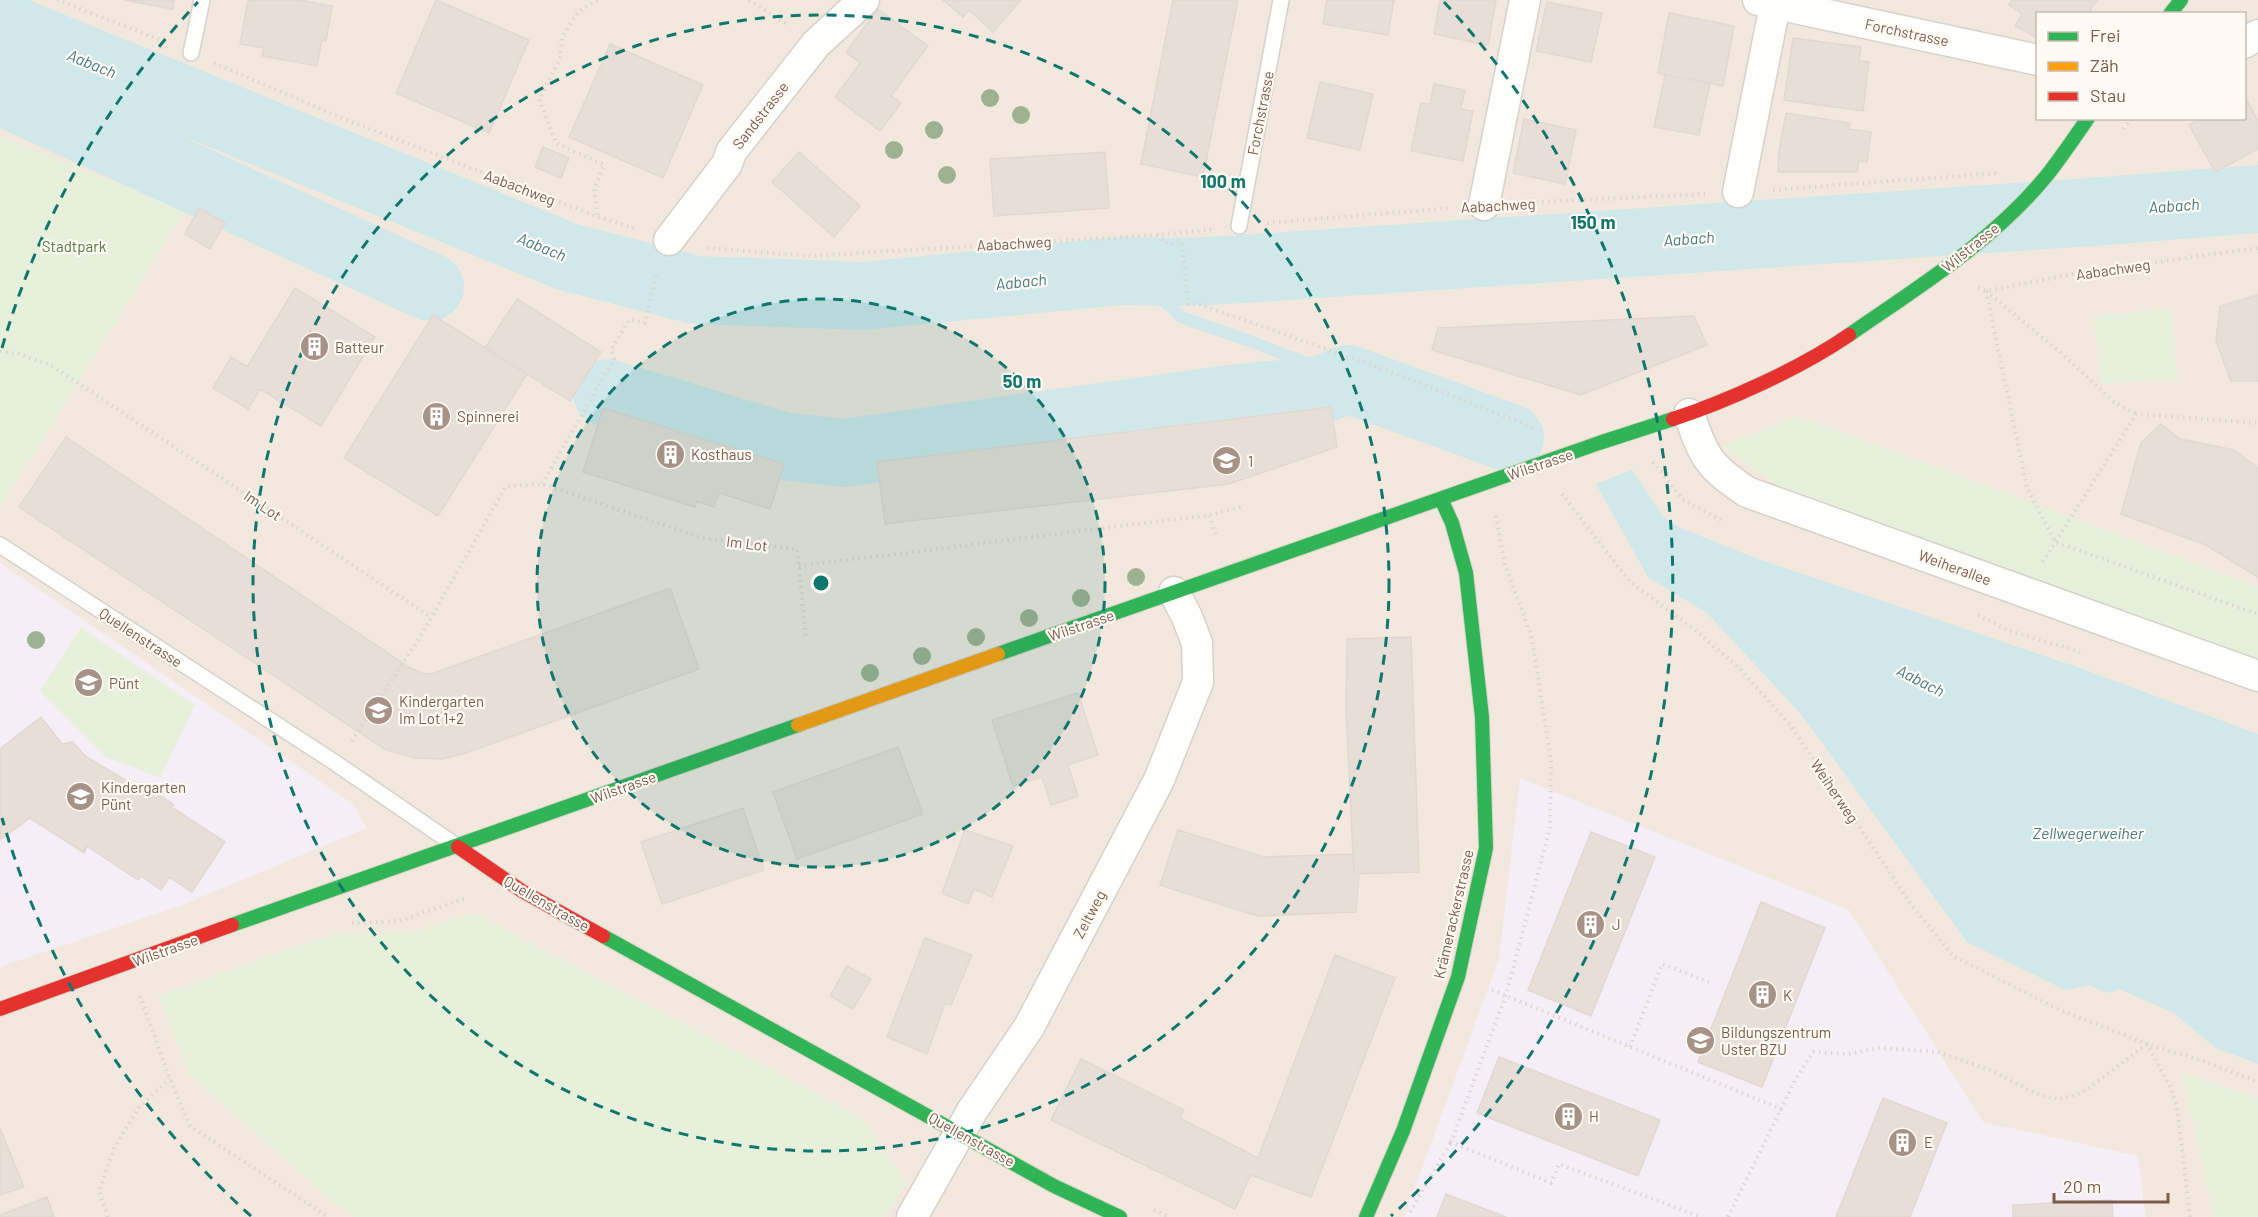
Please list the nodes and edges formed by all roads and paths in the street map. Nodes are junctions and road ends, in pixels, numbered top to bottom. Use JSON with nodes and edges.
{"nodes":[{"id":1,"x":57,"y":0,"type":"edge"},
{"id":2,"x":202,"y":0,"type":"edge"},
{"id":3,"x":597,"y":0,"type":"edge"},
{"id":4,"x":749,"y":0,"type":"edge"},
{"id":5,"x":864,"y":0,"type":"edge"},
{"id":6,"x":1281,"y":0,"type":"edge"},
{"id":7,"x":1525,"y":0,"type":"edge"},
{"id":8,"x":2181,"y":0,"type":"edge"},
{"id":9,"x":1770,"y":1,"type":"edge"},
{"id":10,"x":2172,"y":12,"type":"edge"},
{"id":11,"x":816,"y":44,"type":"junction"},
{"id":12,"x":191,"y":52,"type":"junction"},
{"id":13,"x":2036,"y":60,"type":"edge"},
{"id":14,"x":2087,"y":120,"type":"edge"},
{"id":15,"x":2003,"y":173,"type":"dead end"},
{"id":16,"x":1738,"y":192,"type":"junction"},
{"id":17,"x":1484,"y":205,"type":"junction"},
{"id":18,"x":598,"y":217,"type":"junction"},
{"id":19,"x":1239,"y":226,"type":"junction"},
{"id":20,"x":1157,"y":235,"type":"junction"},
{"id":21,"x":669,"y":240,"type":"junction"},
{"id":22,"x":2258,"y":248,"type":"edge"},
{"id":23,"x":658,"y":270,"type":"dead end"},
{"id":24,"x":1968,"y":285,"type":"dead end"},
{"id":25,"x":1986,"y":291,"type":"junction"},
{"id":26,"x":0,"y":351,"type":"edge"},
{"id":27,"x":1689,"y":414,"type":"junction"},
{"id":28,"x":2136,"y":414,"type":"junction"},
{"id":29,"x":2258,"y":423,"type":"edge"},
{"id":30,"x":1535,"y":429,"type":"dead end"},
{"id":31,"x":542,"y":484,"type":"junction"},
{"id":32,"x":1556,"y":486,"type":"dead end"},
{"id":33,"x":1441,"y":499,"type":"junction"},
{"id":34,"x":1244,"y":506,"type":"dead end"},
{"id":35,"x":1495,"y":509,"type":"dead end"},
{"id":36,"x":1209,"y":515,"type":"junction"},
{"id":37,"x":1217,"y":538,"type":"dead end"},
{"id":38,"x":2055,"y":542,"type":"junction"},
{"id":39,"x":0,"y":545,"type":"edge"},
{"id":40,"x":799,"y":566,"type":"junction"},
{"id":41,"x":1174,"y":592,"type":"junction"},
{"id":42,"x":2025,"y":592,"type":"junction"},
{"id":43,"x":2258,"y":614,"type":"edge"},
{"id":44,"x":431,"y":617,"type":"junction"},
{"id":45,"x":806,"y":640,"type":"dead end"},
{"id":46,"x":2258,"y":676,"type":"edge"},
{"id":47,"x":337,"y":764,"type":"junction"},
{"id":48,"x":458,"y":847,"type":"junction"},
{"id":49,"x":472,"y":896,"type":"dead end"},
{"id":50,"x":432,"y":910,"type":"dead end"},
{"id":51,"x":1458,"y":978,"type":"junction"},
{"id":52,"x":1709,"y":982,"type":"dead end"},
{"id":53,"x":139,"y":990,"type":"dead end"},
{"id":54,"x":1506,"y":995,"type":"junction"},
{"id":55,"x":0,"y":1009,"type":"edge"},
{"id":56,"x":2147,"y":1044,"type":"junction"},
{"id":57,"x":1630,"y":1047,"type":"junction"},
{"id":58,"x":170,"y":1079,"type":"junction"},
{"id":59,"x":2258,"y":1082,"type":"edge"},
{"id":60,"x":1781,"y":1109,"type":"junction"},
{"id":61,"x":959,"y":1132,"type":"junction"},
{"id":62,"x":1450,"y":1142,"type":"junction"},
{"id":63,"x":108,"y":1217,"type":"edge"},
{"id":64,"x":328,"y":1217,"type":"edge"},
{"id":65,"x":912,"y":1217,"type":"edge"},
{"id":66,"x":1120,"y":1217,"type":"edge"},
{"id":67,"x":1366,"y":1217,"type":"edge"},
{"id":68,"x":1407,"y":1217,"type":"edge"},
{"id":69,"x":1701,"y":1217,"type":"edge"},
{"id":70,"x":1728,"y":1217,"type":"edge"},
{"id":71,"x":2190,"y":1217,"type":"edge"}],
"edges":[{"from":1,"to":12,"type":"path","name":"Aabachweg"},
{"from":2,"to":12,"type":"lane"},
{"from":3,"to":18,"type":"path"},
{"from":4,"to":11,"type":"path"},
{"from":5,"to":11,"type":"street","name":"Sandstrasse"},
{"from":6,"to":19,"type":"lane","name":"Forchstrasse"},
{"from":7,"to":17,"type":"street"},
{"from":8,"to":10,"type":"street"},
{"from":9,"to":13,"type":"street","name":"Forchstrasse"},
{"from":9,"to":16,"type":"street","name":"Forchstrasse"},
{"from":11,"to":21,"type":"street","name":"Sandstrasse"},
{"from":12,"to":18,"type":"path","name":"Aabachweg"},
{"from":14,"to":27,"type":"street","name":"Wilstrasse"},
{"from":15,"to":16,"type":"path","name":"Aabachweg"},
{"from":16,"to":17,"type":"path","name":"Aabachweg"},
{"from":17,"to":19,"type":"path","name":"Aabachweg"},
{"from":18,"to":21,"type":"path","name":"Aabachweg"},
{"from":19,"to":20,"type":"path","name":"Aabachweg"},
{"from":20,"to":21,"type":"path","name":"Aabachweg"},
{"from":20,"to":30,"type":"path"},
{"from":22,"to":25,"type":"path","name":"Aabachweg"},
{"from":23,"to":31,"type":"path"},
{"from":24,"to":25,"type":"path","name":"Aabachweg"},
{"from":25,"to":28,"type":"path"},
{"from":25,"to":38,"type":"path"},
{"from":26,"to":44,"type":"path","name":"Im Lot"},
{"from":27,"to":33,"type":"street","name":"Wilstrasse"},
{"from":27,"to":42,"type":"street","name":"Weiherallee"},
{"from":28,"to":29,"type":"path"},
{"from":28,"to":38,"type":"path"},
{"from":31,"to":40,"type":"path","name":"Im Lot"},
{"from":31,"to":44,"type":"path","name":"Im Lot"},
{"from":32,"to":56,"type":"path","name":"Weiherweg"},
{"from":33,"to":41,"type":"street","name":"Wilstrasse"},
{"from":33,"to":51,"type":"street","name":"Krämerackerstrasse"},
{"from":34,"to":36,"type":"path"},
{"from":35,"to":54,"type":"path"},
{"from":36,"to":37,"type":"path"},
{"from":36,"to":40,"type":"path"},
{"from":38,"to":42,"type":"path"},
{"from":38,"to":43,"type":"path"},
{"from":39,"to":47,"type":"lane","name":"Quellenstrasse"},
{"from":40,"to":45,"type":"path"},
{"from":41,"to":48,"type":"street","name":"Wilstrasse"},
{"from":41,"to":61,"type":"street","name":"Zeltweg"},
{"from":42,"to":46,"type":"street","name":"Weiherallee"},
{"from":44,"to":47,"type":"path","name":"Im Lot"},
{"from":47,"to":48,"type":"lane","name":"Quellenstrasse"},
{"from":48,"to":55,"type":"street","name":"Wilstrasse"},
{"from":48,"to":61,"type":"street","name":"Quellenstrasse"},
{"from":49,"to":50,"type":"path"},
{"from":51,"to":54,"type":"path"},
{"from":51,"to":67,"type":"street","name":"Krämerackerstrasse"},
{"from":52,"to":57,"type":"path"},
{"from":53,"to":58,"type":"path"},
{"from":54,"to":57,"type":"path"},
{"from":54,"to":62,"type":"path"},
{"from":56,"to":59,"type":"path","name":"Weiherweg"},
{"from":56,"to":60,"type":"path"},
{"from":56,"to":71,"type":"path"},
{"from":57,"to":60,"type":"path"},
{"from":58,"to":63,"type":"path"},
{"from":58,"to":64,"type":"path"},
{"from":60,"to":70,"type":"path"},
{"from":61,"to":65,"type":"street","name":"Zeltweg"},
{"from":61,"to":66,"type":"street","name":"Quellenstrasse"},
{"from":62,"to":68,"type":"path"},
{"from":62,"to":69,"type":"path"}]}
